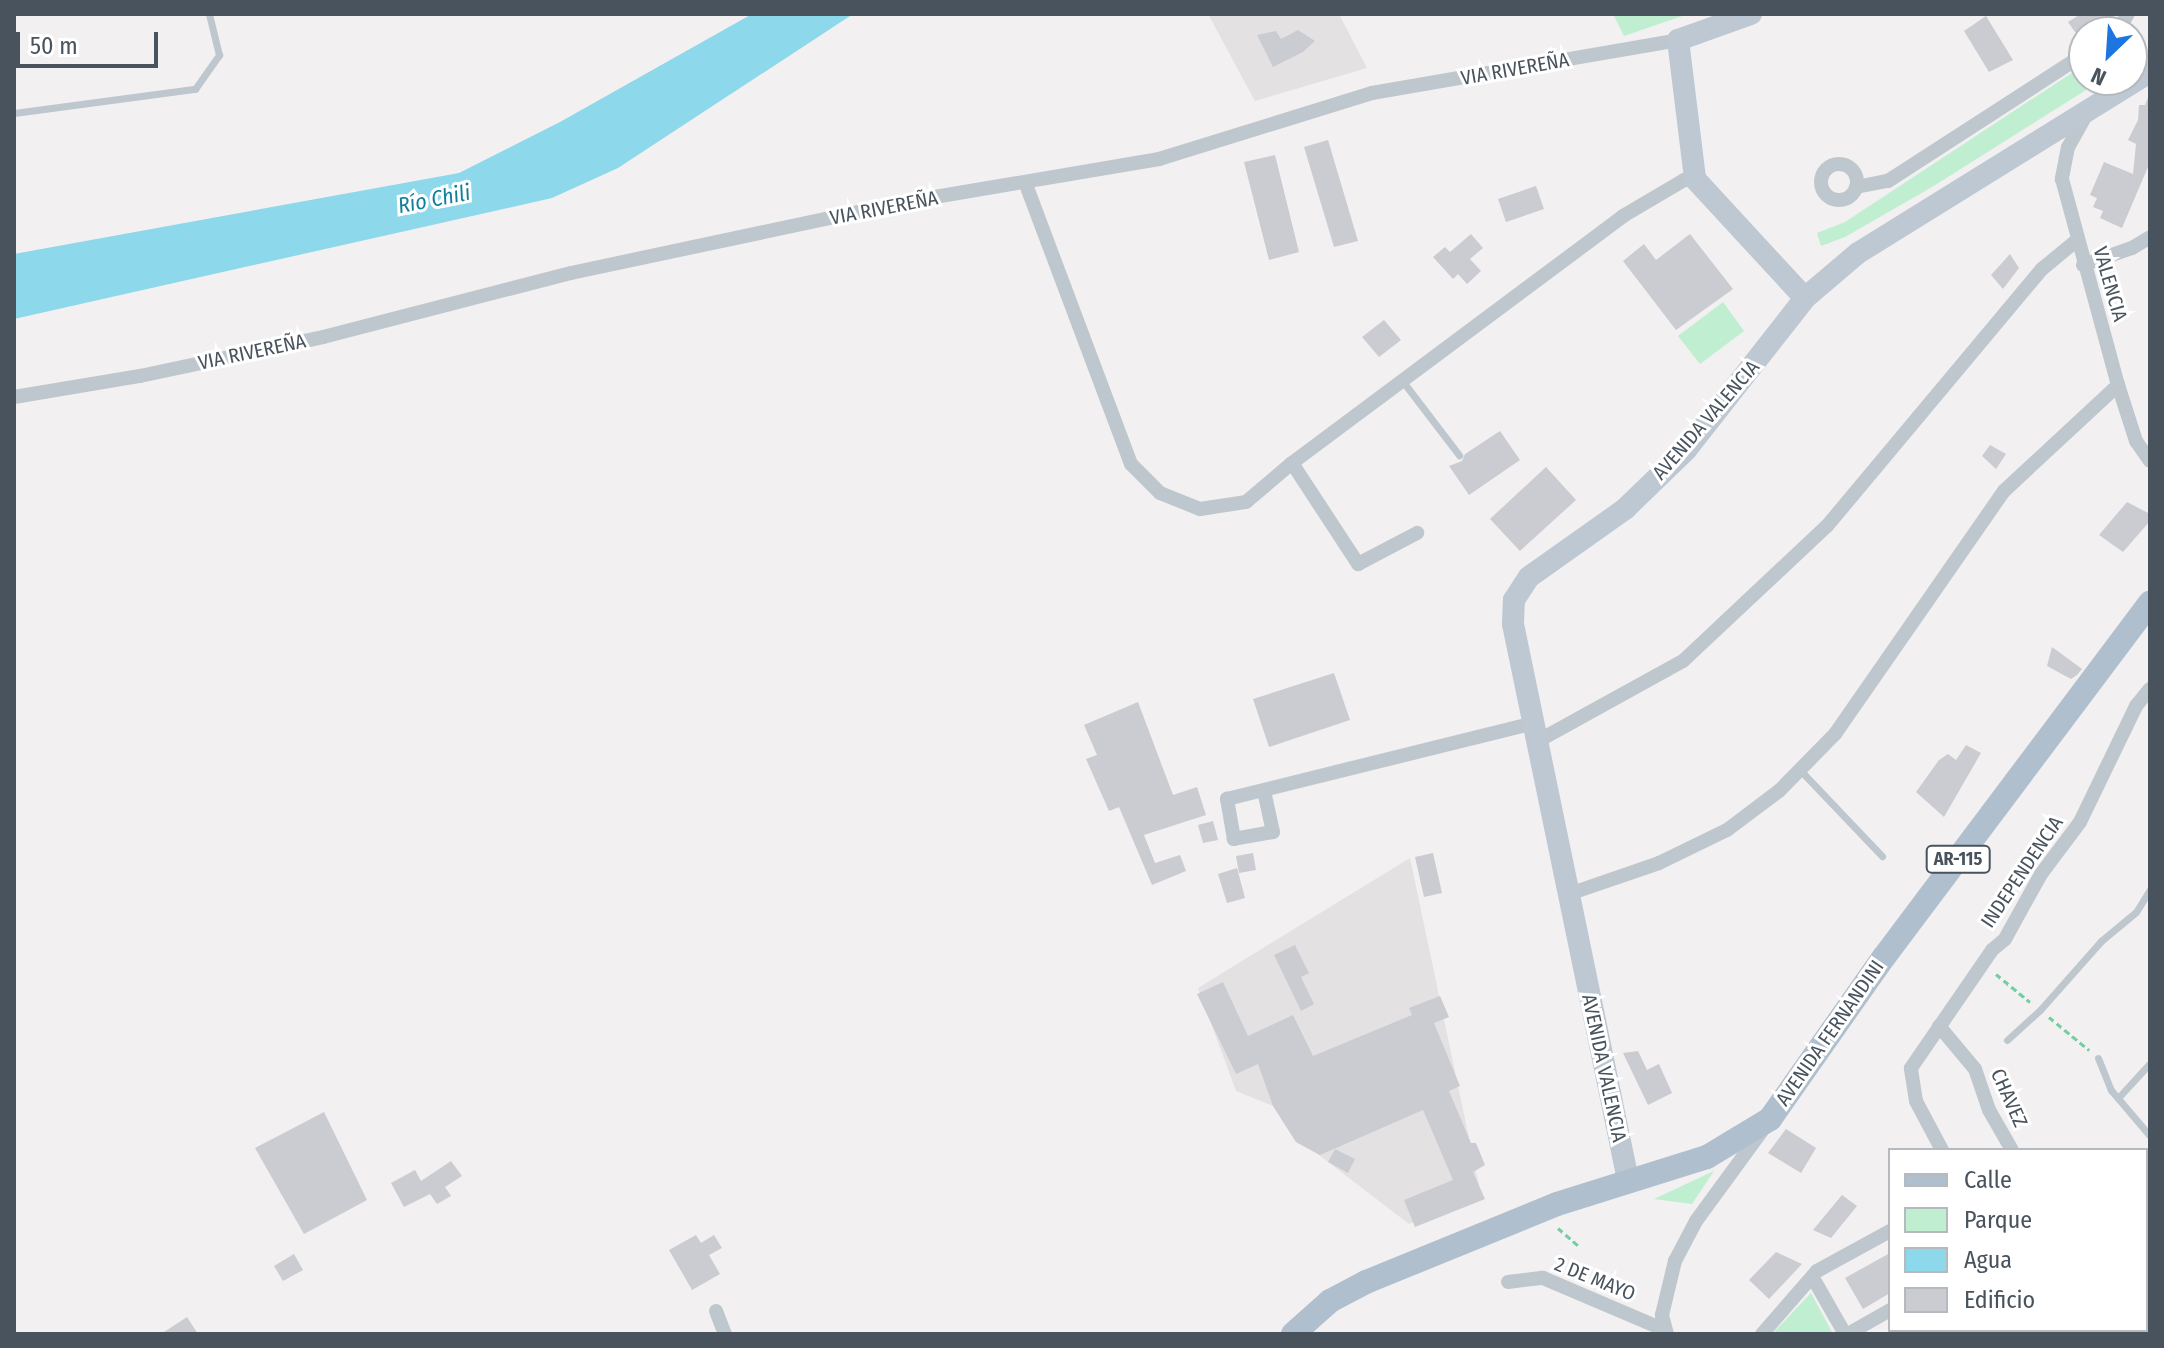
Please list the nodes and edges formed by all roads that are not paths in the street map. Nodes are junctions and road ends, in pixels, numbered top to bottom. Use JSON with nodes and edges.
{"nodes":[{"id":1,"x":209,"y":14,"type":"edge"},
{"id":2,"x":1751,"y":14,"type":"edge"},
{"id":3,"x":1678,"y":40,"type":"junction"},
{"id":4,"x":2068,"y":64,"type":"edge"},
{"id":5,"x":2150,"y":72,"type":"edge"},
{"id":6,"x":14,"y":113,"type":"edge"},
{"id":7,"x":2086,"y":115,"type":"junction"},
{"id":8,"x":1695,"y":179,"type":"junction"},
{"id":9,"x":1025,"y":182,"type":"junction"},
{"id":10,"x":1856,"y":187,"type":"dead end"},
{"id":11,"x":2150,"y":237,"type":"edge"},
{"id":12,"x":2077,"y":240,"type":"junction"},
{"id":13,"x":2083,"y":265,"type":"junction"},
{"id":14,"x":1805,"y":298,"type":"junction"},
{"id":15,"x":1404,"y":383,"type":"junction"},
{"id":16,"x":2118,"y":385,"type":"junction"},
{"id":17,"x":14,"y":397,"type":"edge"},
{"id":18,"x":1459,"y":455,"type":"dead end"},
{"id":19,"x":2150,"y":461,"type":"edge"},
{"id":20,"x":1292,"y":463,"type":"junction"},
{"id":21,"x":1417,"y":533,"type":"dead end"},
{"id":22,"x":2150,"y":603,"type":"edge"},
{"id":23,"x":2150,"y":689,"type":"edge"},
{"id":24,"x":1535,"y":733,"type":"junction"},
{"id":25,"x":1800,"y":770,"type":"junction"},
{"id":26,"x":1264,"y":791,"type":"dead end"},
{"id":27,"x":1882,"y":856,"type":"dead end"},
{"id":28,"x":2150,"y":890,"type":"edge"},
{"id":29,"x":1569,"y":894,"type":"junction"},
{"id":30,"x":1939,"y":1026,"type":"junction"},
{"id":31,"x":2007,"y":1040,"type":"dead end"},
{"id":32,"x":2098,"y":1058,"type":"dead end"},
{"id":33,"x":2150,"y":1063,"type":"edge"},
{"id":34,"x":2118,"y":1098,"type":"junction"},
{"id":35,"x":1770,"y":1119,"type":"junction"},
{"id":36,"x":2150,"y":1136,"type":"edge"},
{"id":37,"x":1941,"y":1148,"type":"edge"},
{"id":38,"x":2011,"y":1148,"type":"edge"},
{"id":39,"x":1628,"y":1180,"type":"junction"},
{"id":40,"x":1888,"y":1232,"type":"edge"},
{"id":41,"x":1813,"y":1278,"type":"junction"},
{"id":42,"x":1508,"y":1282,"type":"dead end"},
{"id":43,"x":716,"y":1311,"type":"dead end"},
{"id":44,"x":1888,"y":1311,"type":"edge"},
{"id":45,"x":1666,"y":1332,"type":"edge"},
{"id":46,"x":725,"y":1334,"type":"edge"},
{"id":47,"x":1293,"y":1334,"type":"edge"},
{"id":48,"x":1762,"y":1334,"type":"edge"},
{"id":49,"x":1847,"y":1334,"type":"edge"}],
"edges":[{"from":1,"to":6,"type":"lane"},
{"from":2,"to":3,"type":"street","name":"VIA RIVEREÑA"},
{"from":3,"to":8,"type":"street"},
{"from":3,"to":9,"type":"street","name":"VIA RIVEREÑA"},
{"from":4,"to":10,"type":"street"},
{"from":5,"to":7,"type":"street","name":"AVENIDA VALENCIA"},
{"from":7,"to":12,"type":"street","name":"VALENCIA"},
{"from":7,"to":14,"type":"street","name":"AVENIDA VALENCIA"},
{"from":8,"to":14,"type":"street"},
{"from":8,"to":15,"type":"street"},
{"from":9,"to":17,"type":"street","name":"VIA RIVEREÑA"},
{"from":9,"to":20,"type":"street"},
{"from":11,"to":13,"type":"street"},
{"from":12,"to":13,"type":"street","name":"VALENCIA"},
{"from":12,"to":24,"type":"street"},
{"from":13,"to":16,"type":"street","name":"VALENCIA"},
{"from":14,"to":24,"type":"street","name":"AVENIDA VALENCIA"},
{"from":15,"to":18,"type":"lane"},
{"from":15,"to":20,"type":"street"},
{"from":16,"to":19,"type":"street","name":"VALENCIA"},
{"from":16,"to":25,"type":"street"},
{"from":20,"to":21,"type":"street"},
{"from":22,"to":35,"type":"main road","name":"AVENIDA FERNANDINI","number":"AR-115"},
{"from":23,"to":30,"type":"street","name":"INDEPENDENCIA"},
{"from":24,"to":26,"type":"street"},
{"from":24,"to":29,"type":"street","name":"AVENIDA VALENCIA"},
{"from":25,"to":27,"type":"lane"},
{"from":25,"to":29,"type":"street"},
{"from":28,"to":31,"type":"lane"},
{"from":29,"to":39,"type":"street","name":"AVENIDA VALENCIA"},
{"from":30,"to":37,"type":"street","name":"INDEPENDENCIA"},
{"from":30,"to":38,"type":"street","name":"CHAVEZ"},
{"from":32,"to":34,"type":"lane"},
{"from":33,"to":34,"type":"lane"},
{"from":34,"to":36,"type":"lane"},
{"from":35,"to":39,"type":"main road","name":"AVENIDA FERNANDINI","number":"AR-115"},
{"from":35,"to":45,"type":"street"},
{"from":39,"to":47,"type":"main road","name":"AVENIDA FERNANDINI","number":"AR-115"},
{"from":40,"to":41,"type":"street"},
{"from":41,"to":48,"type":"street"},
{"from":41,"to":49,"type":"street"},
{"from":42,"to":45,"type":"street","name":"2 DE MAYO"},
{"from":43,"to":46,"type":"street"},
{"from":44,"to":49,"type":"street"}]}
